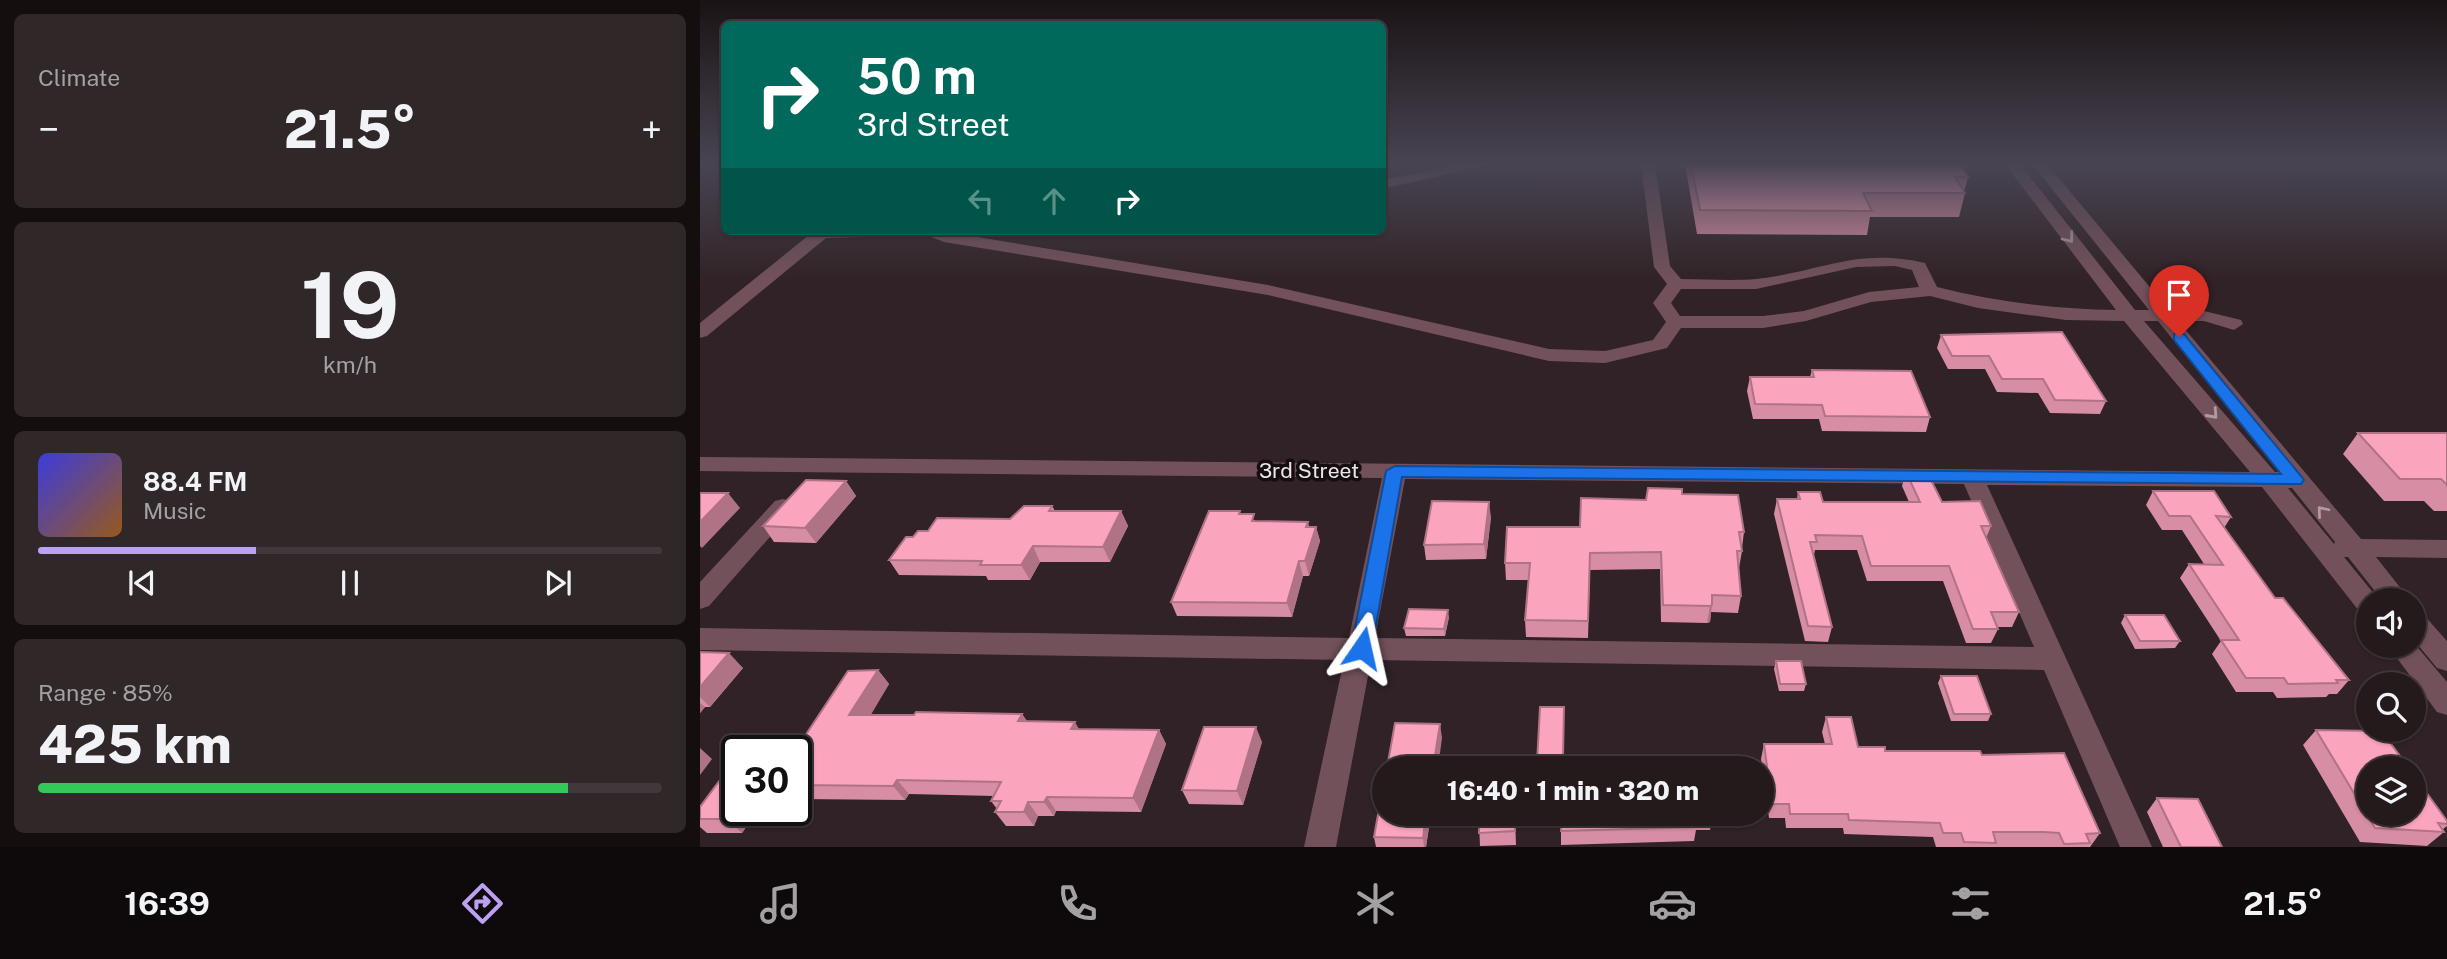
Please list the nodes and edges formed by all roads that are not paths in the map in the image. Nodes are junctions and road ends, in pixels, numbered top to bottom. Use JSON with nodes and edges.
{"nodes":[{"id":1,"x":1653,"y":204,"type":"edge"},
{"id":2,"x":2043,"y":204,"type":"edge"},
{"id":3,"x":2071,"y":204,"type":"edge"},
{"id":4,"x":819,"y":235,"type":"edge"},
{"id":5,"x":937,"y":235,"type":"edge"},
{"id":6,"x":1676,"y":284,"type":"junction"},
{"id":7,"x":1930,"y":291,"type":"junction"},
{"id":8,"x":2130,"y":316,"type":"junction"},
{"id":9,"x":2162,"y":316,"type":"junction"},
{"id":10,"x":1675,"y":322,"type":"junction"},
{"id":11,"x":2234,"y":324,"type":"dead end"},
{"id":12,"x":700,"y":332,"type":"edge"},
{"id":13,"x":700,"y":464,"type":"edge"},
{"id":14,"x":819,"y":467,"type":"junction"},
{"id":15,"x":1395,"y":471,"type":"junction"},
{"id":16,"x":1973,"y":479,"type":"junction"},
{"id":17,"x":2269,"y":480,"type":"junction"},
{"id":18,"x":2295,"y":480,"type":"junction"},
{"id":19,"x":2322,"y":548,"type":"junction"},
{"id":20,"x":2354,"y":548,"type":"junction"},
{"id":21,"x":2447,"y":549,"type":"edge"},
{"id":22,"x":2387,"y":588,"type":"edge"},
{"id":23,"x":2356,"y":589,"type":"edge"},
{"id":24,"x":700,"y":599,"type":"edge"},
{"id":25,"x":2426,"y":638,"type":"edge"},
{"id":26,"x":700,"y":639,"type":"edge"},
{"id":27,"x":1362,"y":648,"type":"junction"},
{"id":28,"x":2426,"y":648,"type":"edge"},
{"id":29,"x":2053,"y":659,"type":"junction"},
{"id":30,"x":2447,"y":660,"type":"edge"},
{"id":31,"x":2447,"y":703,"type":"edge"},
{"id":32,"x":1320,"y":847,"type":"edge"},
{"id":33,"x":2136,"y":847,"type":"edge"}],
"edges":[{"from":1,"to":6,"type":"street"},
{"from":2,"to":8,"type":"street","one_way":true},
{"from":3,"to":9,"type":"street"},
{"from":4,"to":12,"type":"street"},
{"from":5,"to":10,"type":"street"},
{"from":6,"to":7,"type":"street"},
{"from":6,"to":10,"type":"street"},
{"from":7,"to":8,"type":"street"},
{"from":7,"to":10,"type":"street"},
{"from":8,"to":9,"type":"street"},
{"from":8,"to":17,"type":"street","one_way":true},
{"from":9,"to":11,"type":"street"},
{"from":9,"to":18,"type":"street"},
{"from":13,"to":14,"type":"street","name":"3rd Street"},
{"from":14,"to":15,"type":"street","name":"3rd Street"},
{"from":14,"to":24,"type":"street"},
{"from":15,"to":16,"type":"street","name":"3rd Street"},
{"from":15,"to":27,"type":"street"},
{"from":16,"to":17,"type":"street","name":"3rd Street"},
{"from":16,"to":29,"type":"street"},
{"from":17,"to":18,"type":"street","name":"3rd Street"},
{"from":17,"to":19,"type":"street"},
{"from":20,"to":18,"type":"street","one_way":true},
{"from":19,"to":20,"type":"street"},
{"from":19,"to":23,"type":"street"},
{"from":20,"to":21,"type":"street"},
{"from":20,"to":22,"type":"street"},
{"from":25,"to":30,"type":"street"},
{"from":26,"to":27,"type":"street"},
{"from":27,"to":29,"type":"street"},
{"from":27,"to":32,"type":"street"},
{"from":28,"to":31,"type":"street"},
{"from":29,"to":33,"type":"street"}]}
